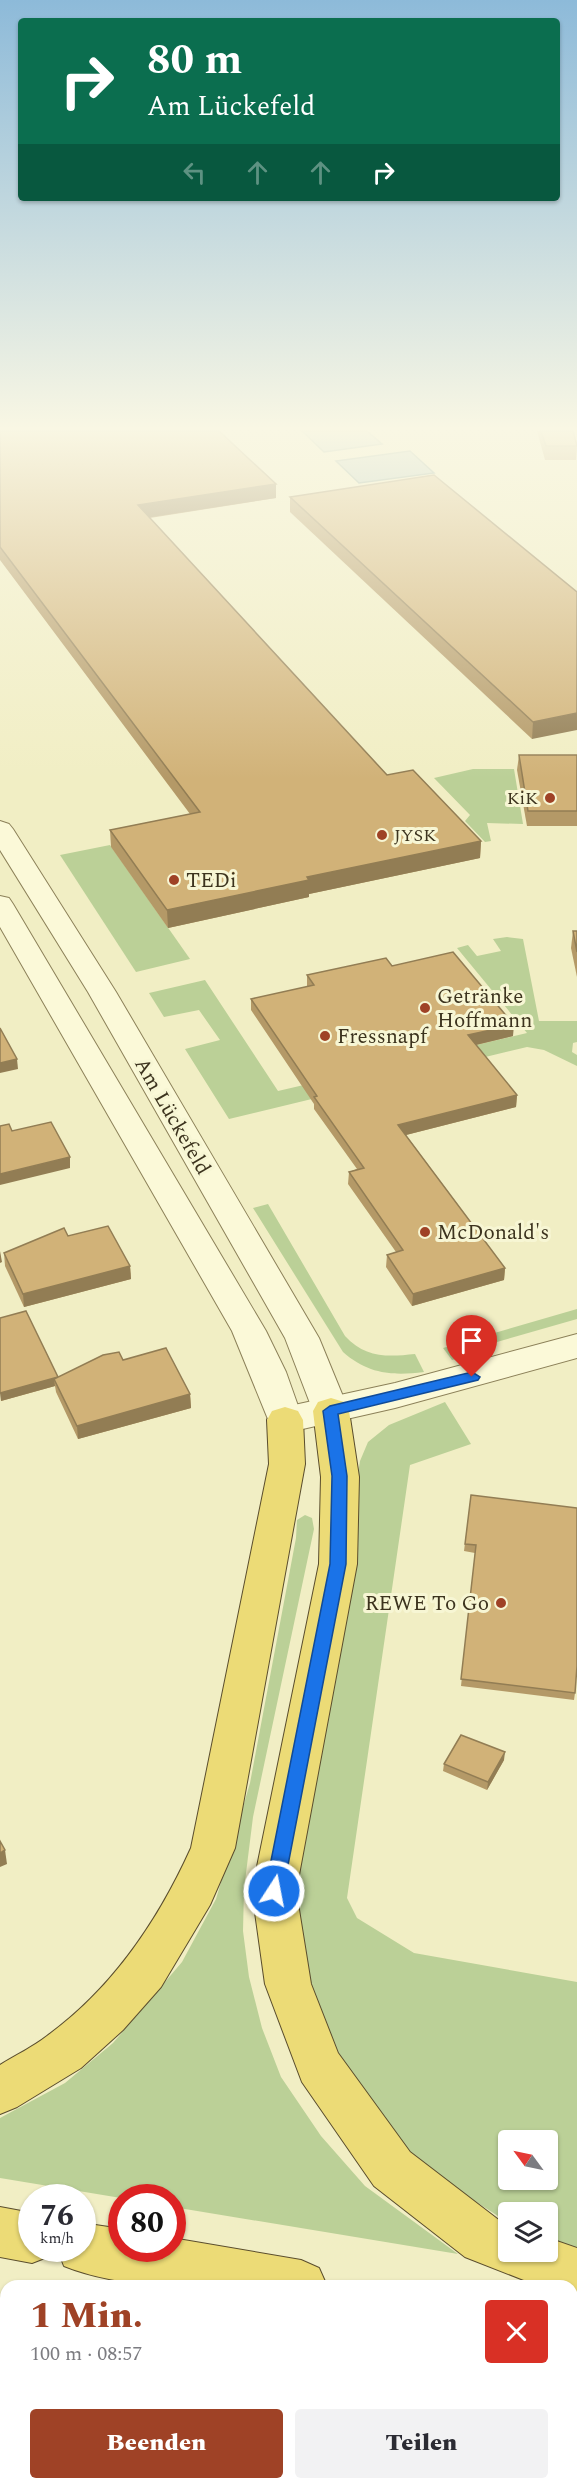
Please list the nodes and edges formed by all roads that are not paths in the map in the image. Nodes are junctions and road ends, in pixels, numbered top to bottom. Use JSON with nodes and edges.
{"nodes":[{"id":1,"x":0,"y":829,"type":"edge"},
{"id":2,"x":0,"y":904,"type":"edge"},
{"id":3,"x":577,"y":1346,"type":"edge"},
{"id":4,"x":330,"y":1411,"type":"junction"},
{"id":5,"x":285,"y":1420,"type":"junction"},
{"id":6,"x":0,"y":2091,"type":"edge"},
{"id":7,"x":0,"y":2232,"type":"edge"},
{"id":8,"x":18,"y":2235,"type":"edge"},
{"id":9,"x":498,"y":2245,"type":"edge"},
{"id":10,"x":96,"y":2250,"type":"edge"},
{"id":11,"x":543,"y":2262,"type":"edge"},
{"id":12,"x":577,"y":2274,"type":"edge"},
{"id":13,"x":267,"y":2280,"type":"edge"}],
"edges":[{"from":1,"to":4,"type":"street","name":"Am Lückefeld"},
{"from":2,"to":5,"type":"street","name":"Am Lückefeld"},
{"from":3,"to":4,"type":"street"},
{"from":4,"to":5,"type":"street"},
{"from":4,"to":9,"type":"highway"},
{"from":5,"to":6,"type":"highway"},
{"from":7,"to":8,"type":"highway"},
{"from":10,"to":13,"type":"highway"},
{"from":11,"to":12,"type":"highway"}]}
